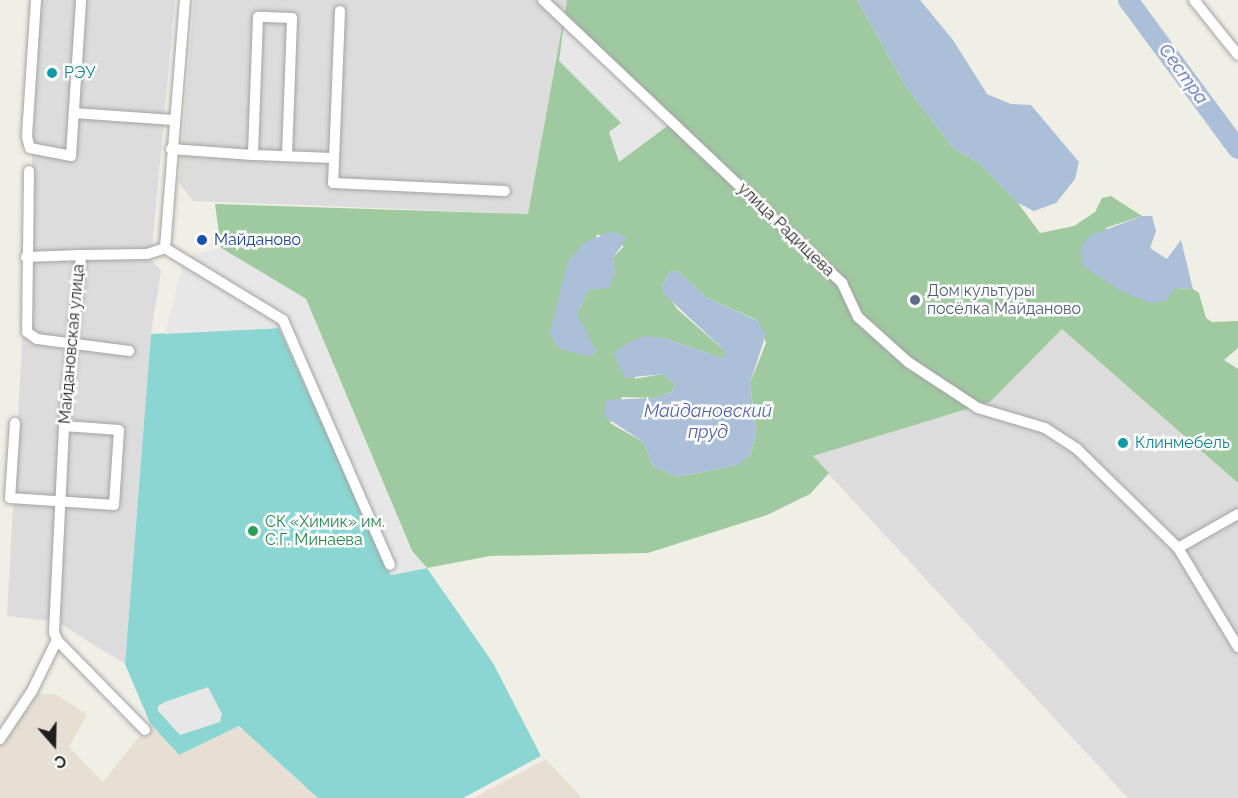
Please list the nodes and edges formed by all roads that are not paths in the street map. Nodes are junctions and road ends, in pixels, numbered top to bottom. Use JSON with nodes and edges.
{"nodes":[{"id":1,"x":36,"y":0,"type":"edge"},
{"id":2,"x":81,"y":0,"type":"edge"},
{"id":3,"x":185,"y":0,"type":"edge"},
{"id":4,"x":543,"y":0,"type":"edge"},
{"id":5,"x":1194,"y":0,"type":"edge"},
{"id":6,"x":340,"y":11,"type":"dead end"},
{"id":7,"x":1238,"y":56,"type":"edge"},
{"id":8,"x":74,"y":113,"type":"junction"},
{"id":9,"x":173,"y":120,"type":"junction"},
{"id":10,"x":171,"y":149,"type":"junction"},
{"id":11,"x":253,"y":155,"type":"junction"},
{"id":12,"x":286,"y":156,"type":"junction"},
{"id":13,"x":334,"y":158,"type":"junction"},
{"id":14,"x":29,"y":171,"type":"dead end"},
{"id":15,"x":505,"y":191,"type":"dead end"},
{"id":16,"x":165,"y":248,"type":"junction"},
{"id":17,"x":81,"y":255,"type":"junction"},
{"id":18,"x":26,"y":256,"type":"junction"},
{"id":19,"x":72,"y":343,"type":"junction"},
{"id":20,"x":129,"y":351,"type":"dead end"},
{"id":21,"x":15,"y":423,"type":"dead end"},
{"id":22,"x":64,"y":426,"type":"junction"},
{"id":23,"x":61,"y":501,"type":"junction"},
{"id":24,"x":1238,"y":514,"type":"edge"},
{"id":25,"x":1178,"y":548,"type":"junction"},
{"id":26,"x":390,"y":565,"type":"dead end"},
{"id":27,"x":57,"y":640,"type":"junction"},
{"id":28,"x":1238,"y":646,"type":"edge"},
{"id":29,"x":145,"y":730,"type":"dead end"},
{"id":30,"x":0,"y":739,"type":"edge"}],
"edges":[{"from":1,"to":8,"type":"street"},
{"from":2,"to":8,"type":"street"},
{"from":3,"to":9,"type":"street"},
{"from":4,"to":25,"type":"street","name":"улица Радищева"},
{"from":5,"to":7,"type":"street"},
{"from":6,"to":13,"type":"street"},
{"from":8,"to":9,"type":"street"},
{"from":9,"to":10,"type":"street"},
{"from":10,"to":11,"type":"street"},
{"from":10,"to":16,"type":"street"},
{"from":11,"to":12,"type":"street"},
{"from":11,"to":12,"type":"street"},
{"from":12,"to":13,"type":"street"},
{"from":13,"to":15,"type":"street"},
{"from":14,"to":18,"type":"street"},
{"from":16,"to":17,"type":"street","name":"Майдановская улица"},
{"from":16,"to":26,"type":"street"},
{"from":17,"to":18,"type":"street"},
{"from":17,"to":19,"type":"street","name":"Майдановская улица"},
{"from":18,"to":19,"type":"street"},
{"from":19,"to":20,"type":"street"},
{"from":19,"to":22,"type":"street","name":"Майдановская улица"},
{"from":21,"to":23,"type":"street"},
{"from":22,"to":23,"type":"street","name":"Майдановская улица"},
{"from":22,"to":23,"type":"street"},
{"from":23,"to":27,"type":"street","name":"Майдановская улица"},
{"from":24,"to":25,"type":"street"},
{"from":25,"to":28,"type":"street","name":"улица Радищева"},
{"from":27,"to":29,"type":"street"},
{"from":27,"to":30,"type":"street"}]}
